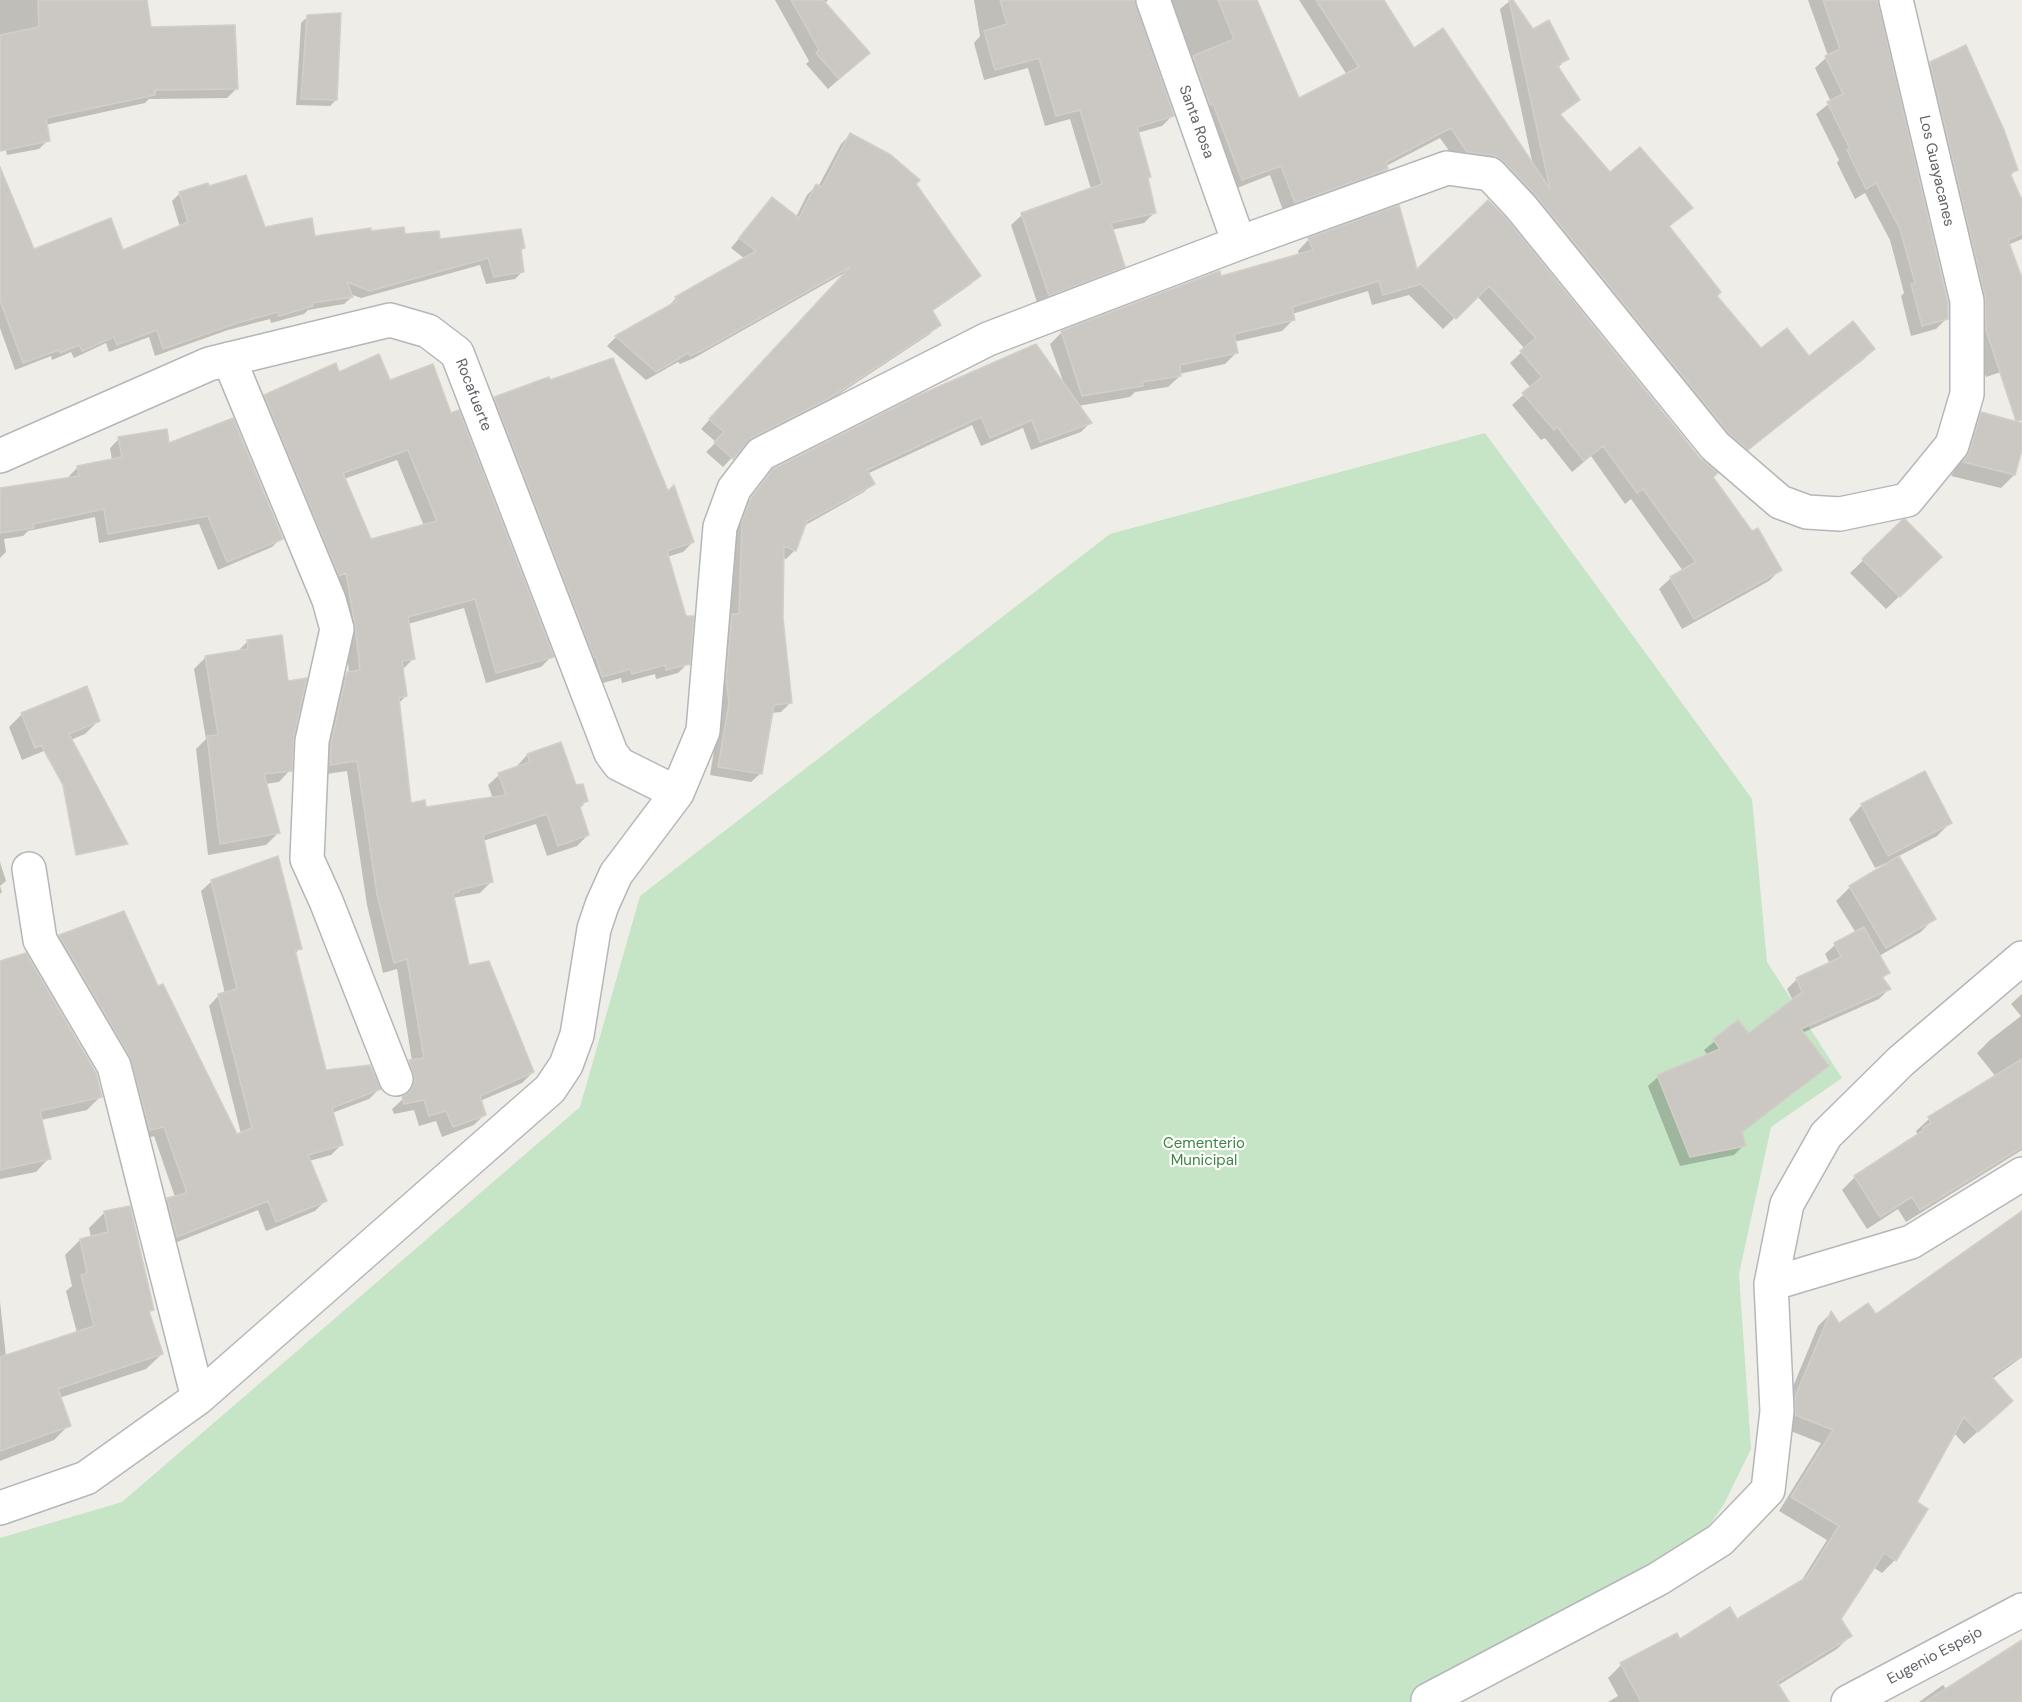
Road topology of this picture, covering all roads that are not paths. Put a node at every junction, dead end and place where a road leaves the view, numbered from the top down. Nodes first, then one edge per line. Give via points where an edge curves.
1 (1153, 0) edge
2 (1896, 0) edge
3 (1239, 243) junction
4 (229, 359) junction
5 (0, 456) edge
6 (677, 793) junction
7 (29, 869) dead end
8 (2022, 958) edge
9 (396, 1079) dead end
10 (2022, 1174) edge
11 (1772, 1284) junction
12 (198, 1398) junction
13 (0, 1508) edge
14 (2022, 1610) edge
15 (1428, 1700) dead end
16 (1848, 1702) edge

1 - 3 street, Santa Rosa
2 - 3 street, Los Guayacanes via 1967,301 1968,344 1966,394 1952,445 1907,500 1840,514 1807,513 1780,502 1715,446 1490,174 1447,168
3 - 6 street, Los Guayacanes via 988,339 761,454 734,489 720,527 703,730
4 - 5 street, Rocafuerte via 209,364
4 - 6 street, Rocafuerte via 390,320 428,332 457,353 611,753 619,764
4 - 9 street via 329,600 337,629 312,741 307,859
6 - 12 street, Los Guayacanes via 616,874 602,905 594,929 577,1035 566,1065 550,1089
7 - 12 street via 40,940 114,1066
8 - 11 street via 1901,1061 1826,1135 1787,1204
10 - 11 street via 1911,1242
11 - 15 street via 1777,1411 1768,1491 1720,1540 1658,1579
12 - 13 street, Los Guayacanes via 86,1478
14 - 16 street, Eugenio Espejo

